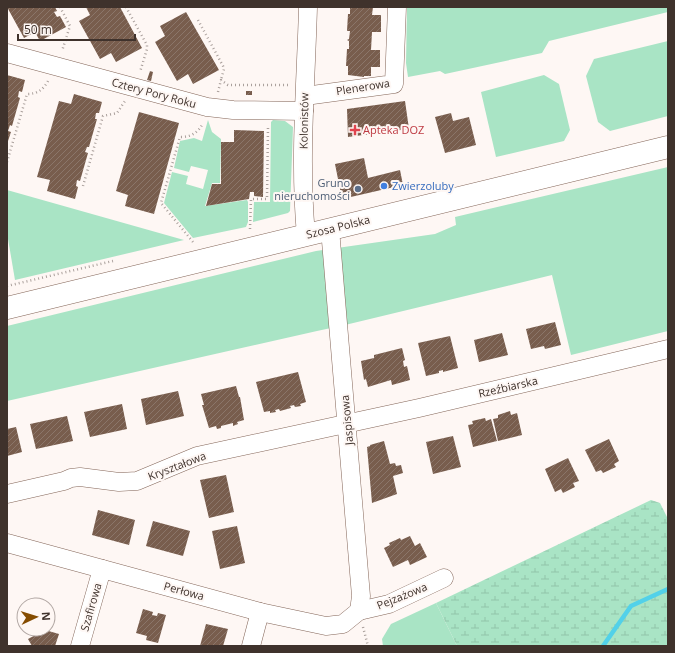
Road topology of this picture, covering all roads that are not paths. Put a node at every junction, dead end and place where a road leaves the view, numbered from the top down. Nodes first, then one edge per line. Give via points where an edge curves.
1 (308, 7) edge
2 (397, 7) edge
3 (7, 53) edge
4 (305, 103) junction
5 (668, 147) edge
6 (330, 229) junction
7 (306, 235) junction
8 (7, 308) edge
9 (668, 349) edge
10 (347, 424) junction
11 (7, 494) edge
12 (7, 543) edge
13 (102, 569) junction
14 (444, 578) dead end
15 (359, 611) junction
16 (260, 612) junction
17 (80, 646) edge
18 (251, 646) edge

1 - 4 street, Kolonistów
2 - 4 street, Plenerowa via 394,84
3 - 4 street, Cztery Pory Roku via 210,107 268,110
4 - 7 street, Kolonistów
5 - 6 street, Szosa Polska
6 - 7 street, Szosa Polska
6 - 10 street, Jaspisowa
7 - 8 street, Szosa Polska
9 - 10 street, Rzeźbiarska
10 - 11 street, Kryształowa via 197,456 137,481 119,482 80,477
10 - 15 street, Jaspisowa via 361,596
12 - 13 street, Perłowa
13 - 16 street, Perłowa
13 - 17 street, Szafirowa
14 - 15 street, Pejzażowa via 389,604
15 - 16 street, Perłowa via 343,624 326,626
16 - 18 street

